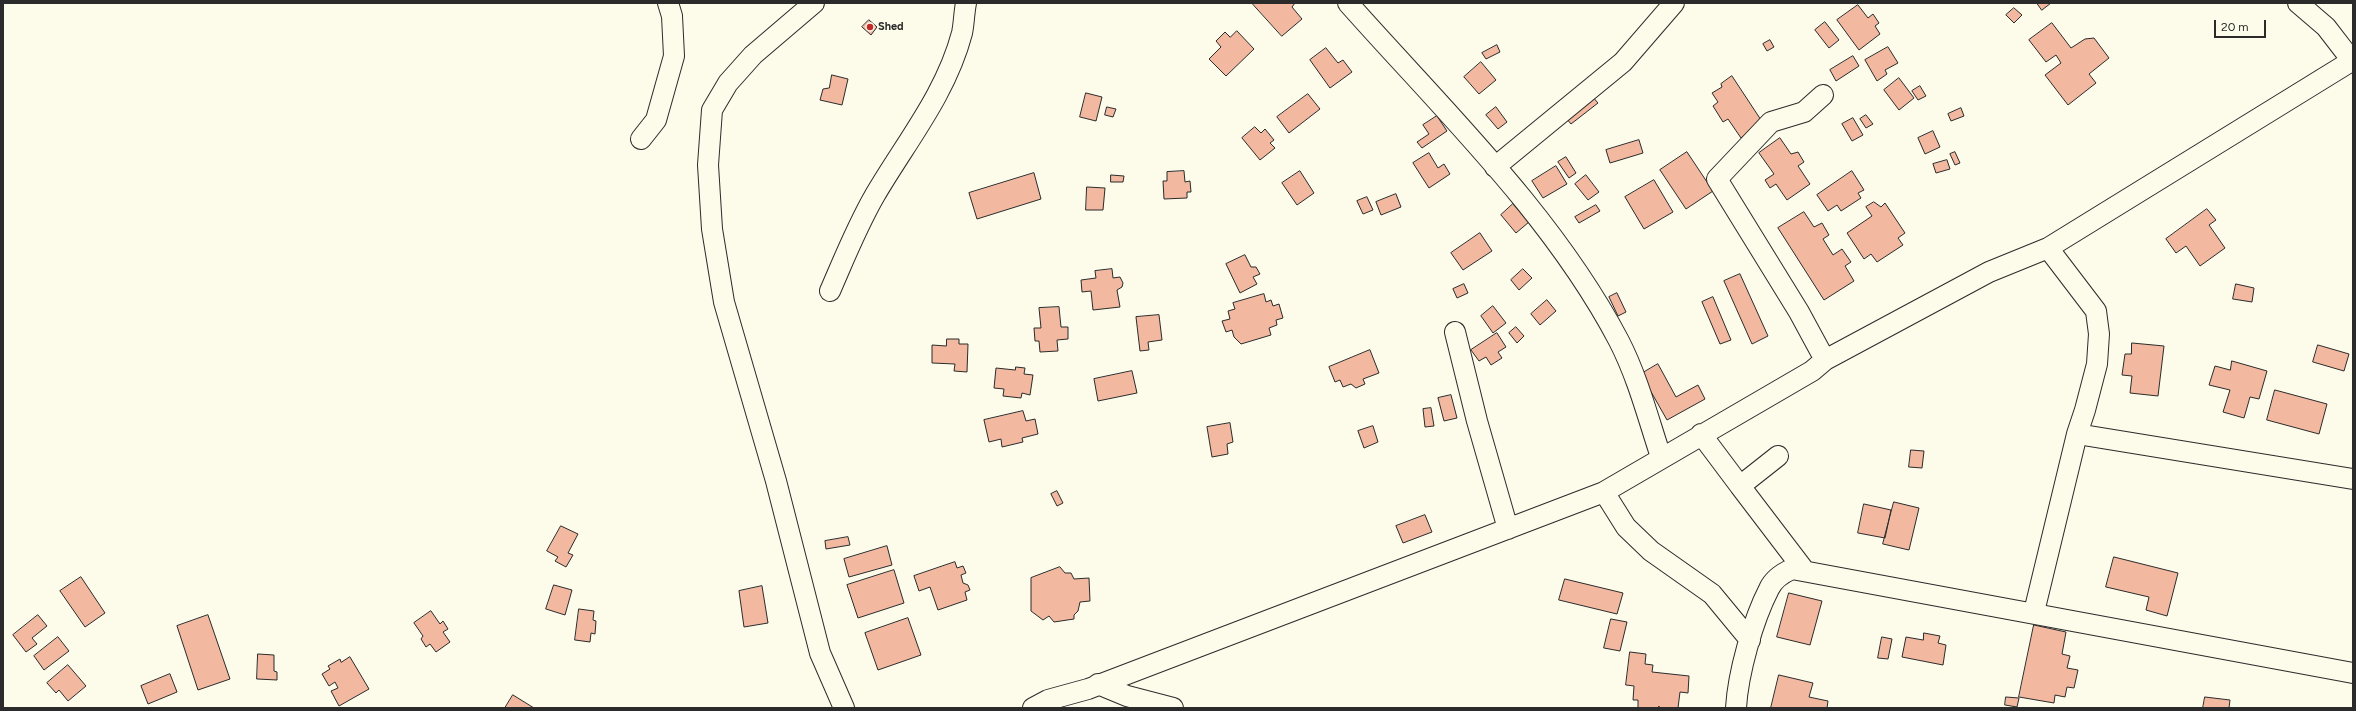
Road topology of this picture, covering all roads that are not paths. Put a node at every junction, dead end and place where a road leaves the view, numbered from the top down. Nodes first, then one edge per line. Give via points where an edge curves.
1 (668, 3) edge
2 (814, 3) edge
3 (966, 3) edge
4 (1348, 3) edge
5 (1674, 3) edge
6 (2298, 3) edge
7 (2353, 61) edge
8 (1823, 95) dead end
9 (640, 139) dead end
10 (1495, 167) junction
11 (2048, 248) junction
12 (830, 292) dead end
13 (1455, 332) dead end
14 (1825, 360) junction
15 (1701, 434) junction
16 (2077, 434) junction
17 (1778, 456) dead end
18 (1661, 457) junction
19 (2353, 479) edge
20 (1740, 486) junction
21 (1604, 492) junction
22 (1508, 529) junction
23 (1804, 570) junction
24 (2034, 612) junction
25 (1750, 640) junction
26 (2353, 673) edge
27 (1098, 684) junction
28 (844, 708) edge
29 (1033, 708) edge
30 (1173, 708) edge
31 (1736, 708) edge

1 - 9 street via 672,16 674,56 656,120
2 - 28 street via 753,55 728,83 712,110 708,164 712,230 724,302 775,479 820,653
3 - 12 street via 962,32 951,66 929,110 874,196 858,226
4 - 10 street
5 - 10 street via 1623,62
6 - 7 street via 2326,27
7 - 11 street
8 - 14 street via 1804,112 1771,122 1717,179 1799,312
10 - 18 street via 1544,226 1598,304 1633,371
11 - 14 street via 1989,272
11 - 16 street via 2096,312 2100,334 2096,364
13 - 22 street via 1477,422
14 - 15 street
15 - 18 street
15 - 20 street
16 - 19 street
16 - 24 street
17 - 20 street
18 - 21 street
20 - 23 street
21 - 22 street
21 - 25 street via 1626,527 1651,552 1712,594
22 - 27 street
23 - 24 street
23 - 25 street via 1792,569 1782,574 1769,588
24 - 26 street
25 - 31 street via 1738,684
27 - 29 street via 1048,700
27 - 30 street via 1127,696

